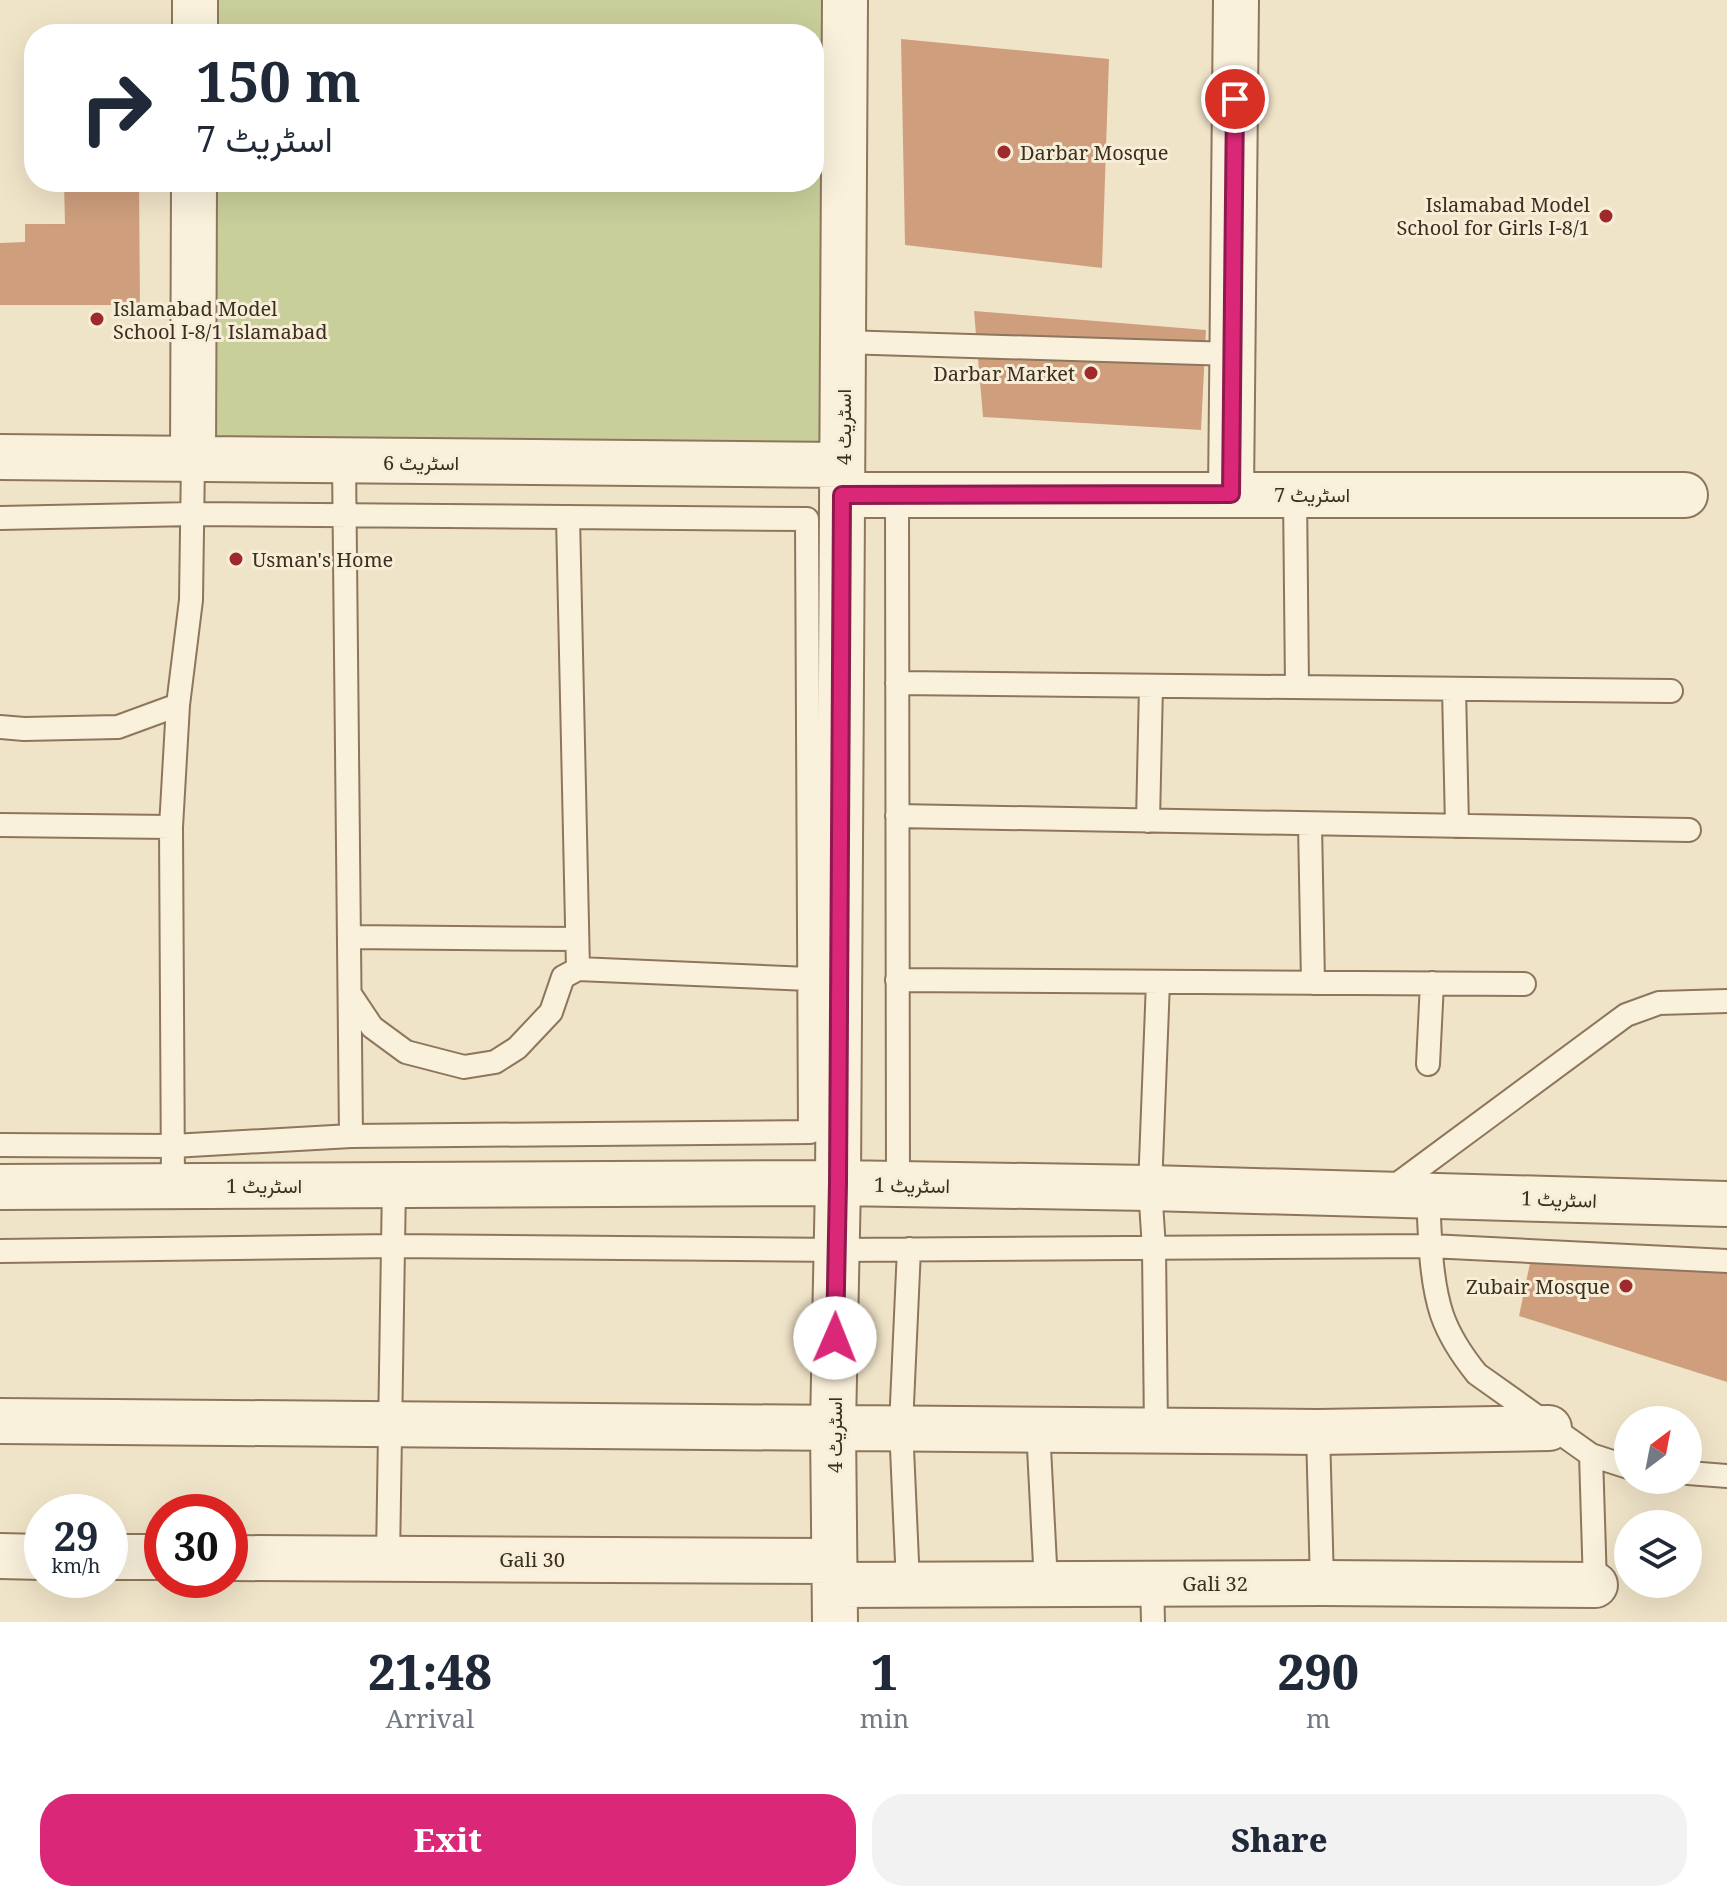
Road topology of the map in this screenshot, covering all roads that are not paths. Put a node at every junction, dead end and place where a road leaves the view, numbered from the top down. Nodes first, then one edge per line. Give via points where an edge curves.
1 (195, 0) edge
2 (845, 0) edge
3 (1236, 0) edge
4 (195, 24) edge
5 (194, 192) edge
6 (843, 342) junction
7 (1232, 354) junction
8 (0, 457) edge
9 (193, 460) junction
10 (344, 461) junction
11 (842, 480) junction
12 (897, 494) junction
13 (1231, 494) junction
14 (1295, 494) junction
15 (1685, 495) dead end
16 (192, 514) junction
17 (344, 516) junction
18 (568, 517) junction
19 (0, 518) edge
20 (897, 683) junction
21 (1151, 686) junction
22 (1297, 687) junction
23 (1454, 689) junction
24 (1671, 691) dead end
25 (178, 705) junction
26 (0, 727) edge
27 (897, 816) junction
28 (1148, 821) junction
29 (1310, 824) junction
30 (0, 825) edge
31 (1457, 826) junction
32 (171, 827) junction
33 (1689, 830) dead end
34 (349, 937) junction
35 (577, 939) junction
36 (578, 969) junction
37 (809, 979) junction
38 (897, 980) junction
39 (1158, 982) junction
40 (1313, 983) junction
41 (1432, 983) junction
42 (1524, 984) dead end
43 (350, 994) junction
44 (1727, 1001) edge
45 (1428, 1064) dead end
46 (351, 1136) junction
47 (0, 1145) edge
48 (173, 1166) junction
49 (838, 1183) junction
50 (394, 1184) junction
51 (898, 1184) junction
52 (0, 1187) edge
53 (1150, 1188) junction
54 (1383, 1194) junction
55 (1428, 1196) junction
56 (1727, 1204) edge
57 (393, 1246) junction
58 (1430, 1246) junction
59 (1154, 1248) junction
60 (909, 1249) junction
61 (837, 1250) junction
62 (0, 1251) edge
63 (1727, 1261) edge
64 (0, 1421) edge
65 (390, 1423) junction
66 (833, 1426) junction
67 (901, 1426) junction
68 (1038, 1428) junction
69 (1549, 1428) junction
70 (1156, 1430) junction
71 (1318, 1432) junction
72 (1591, 1455) junction
73 (1614, 1462) edge
74 (1702, 1474) edge
75 (1727, 1476) edge
76 (0, 1556) edge
77 (24, 1557) edge
78 (248, 1558) edge
79 (388, 1558) junction
80 (1322, 1583) junction
81 (908, 1584) junction
82 (1046, 1584) junction
83 (1595, 1585) joint
84 (835, 1589) edge
85 (1153, 1603) edge

1 - 4 street
2 - 6 street, اسٹریٹ 4
3 - 7 street
5 - 9 street
6 - 7 lane
6 - 11 street, اسٹریٹ 4
7 - 13 street
8 - 9 street, اسٹریٹ 6
9 - 10 street, اسٹریٹ 6
9 - 16 lane
10 - 11 street, اسٹریٹ 6
10 - 17 lane
11 - 12 street, اسٹریٹ 7
11 - 49 street, اسٹریٹ 4
12 - 13 street, اسٹریٹ 7
12 - 20 lane
13 - 14 street, اسٹریٹ 7
14 - 15 street, اسٹریٹ 7
14 - 22 lane
16 - 17 lane
16 - 19 lane
16 - 25 lane via 191,600
17 - 18 lane
17 - 34 lane
18 - 35 lane
18 - 37 lane via 807,519
20 - 21 lane
20 - 27 lane
21 - 22 lane
21 - 28 lane
22 - 23 lane
23 - 24 lane
23 - 31 lane
25 - 26 lane via 118,727
25 - 32 lane
27 - 28 lane
27 - 38 lane
28 - 29 lane
29 - 31 lane
29 - 40 lane
30 - 32 lane
31 - 33 lane
32 - 48 lane
34 - 35 lane
34 - 43 lane
35 - 36 lane
36 - 37 lane
36 - 43 lane via 563,977 551,1012 517,1048 495,1062 464,1067 406,1052 372,1027
37 - 46 lane via 810,1132
38 - 39 lane
38 - 51 lane
39 - 40 lane
39 - 53 lane
40 - 41 lane
41 - 42 lane
41 - 45 lane
43 - 46 lane
44 - 54 lane via 1659,1003 1626,1015
46 - 48 lane
47 - 48 lane
48 - 50 street, اسٹریٹ 1
48 - 52 street, اسٹریٹ 1
49 - 50 street, اسٹریٹ 1
49 - 51 street, اسٹریٹ 1
49 - 61 street, اسٹریٹ 4
50 - 57 lane
51 - 53 street, اسٹریٹ 1
53 - 54 street, اسٹریٹ 1
53 - 59 lane
54 - 55 street, اسٹریٹ 1
55 - 56 street, اسٹریٹ 1
55 - 58 lane
57 - 61 lane
57 - 62 lane
57 - 65 lane
58 - 59 lane
58 - 63 lane
58 - 69 lane via 1442,1315 1466,1361
59 - 60 lane
59 - 70 lane
60 - 61 lane
60 - 67 lane
61 - 66 street, اسٹریٹ 4
64 - 65 street
65 - 66 street
65 - 79 lane
66 - 67 street
66 - 84 street, اسٹریٹ 4
67 - 68 street
67 - 81 lane
68 - 70 street
68 - 82 lane
69 - 71 street
69 - 72 lane
70 - 71 street
71 - 80 lane
72 - 73 lane
72 - 83 lane
74 - 75 lane
76 - 77 street
78 - 79 street, Gali 30
79 - 84 street, Gali 30
80 - 83 street, Gali 32
80 - 85 street, Gali 32
81 - 82 street, Gali 32
81 - 84 street, Gali 32
82 - 85 street, Gali 32

